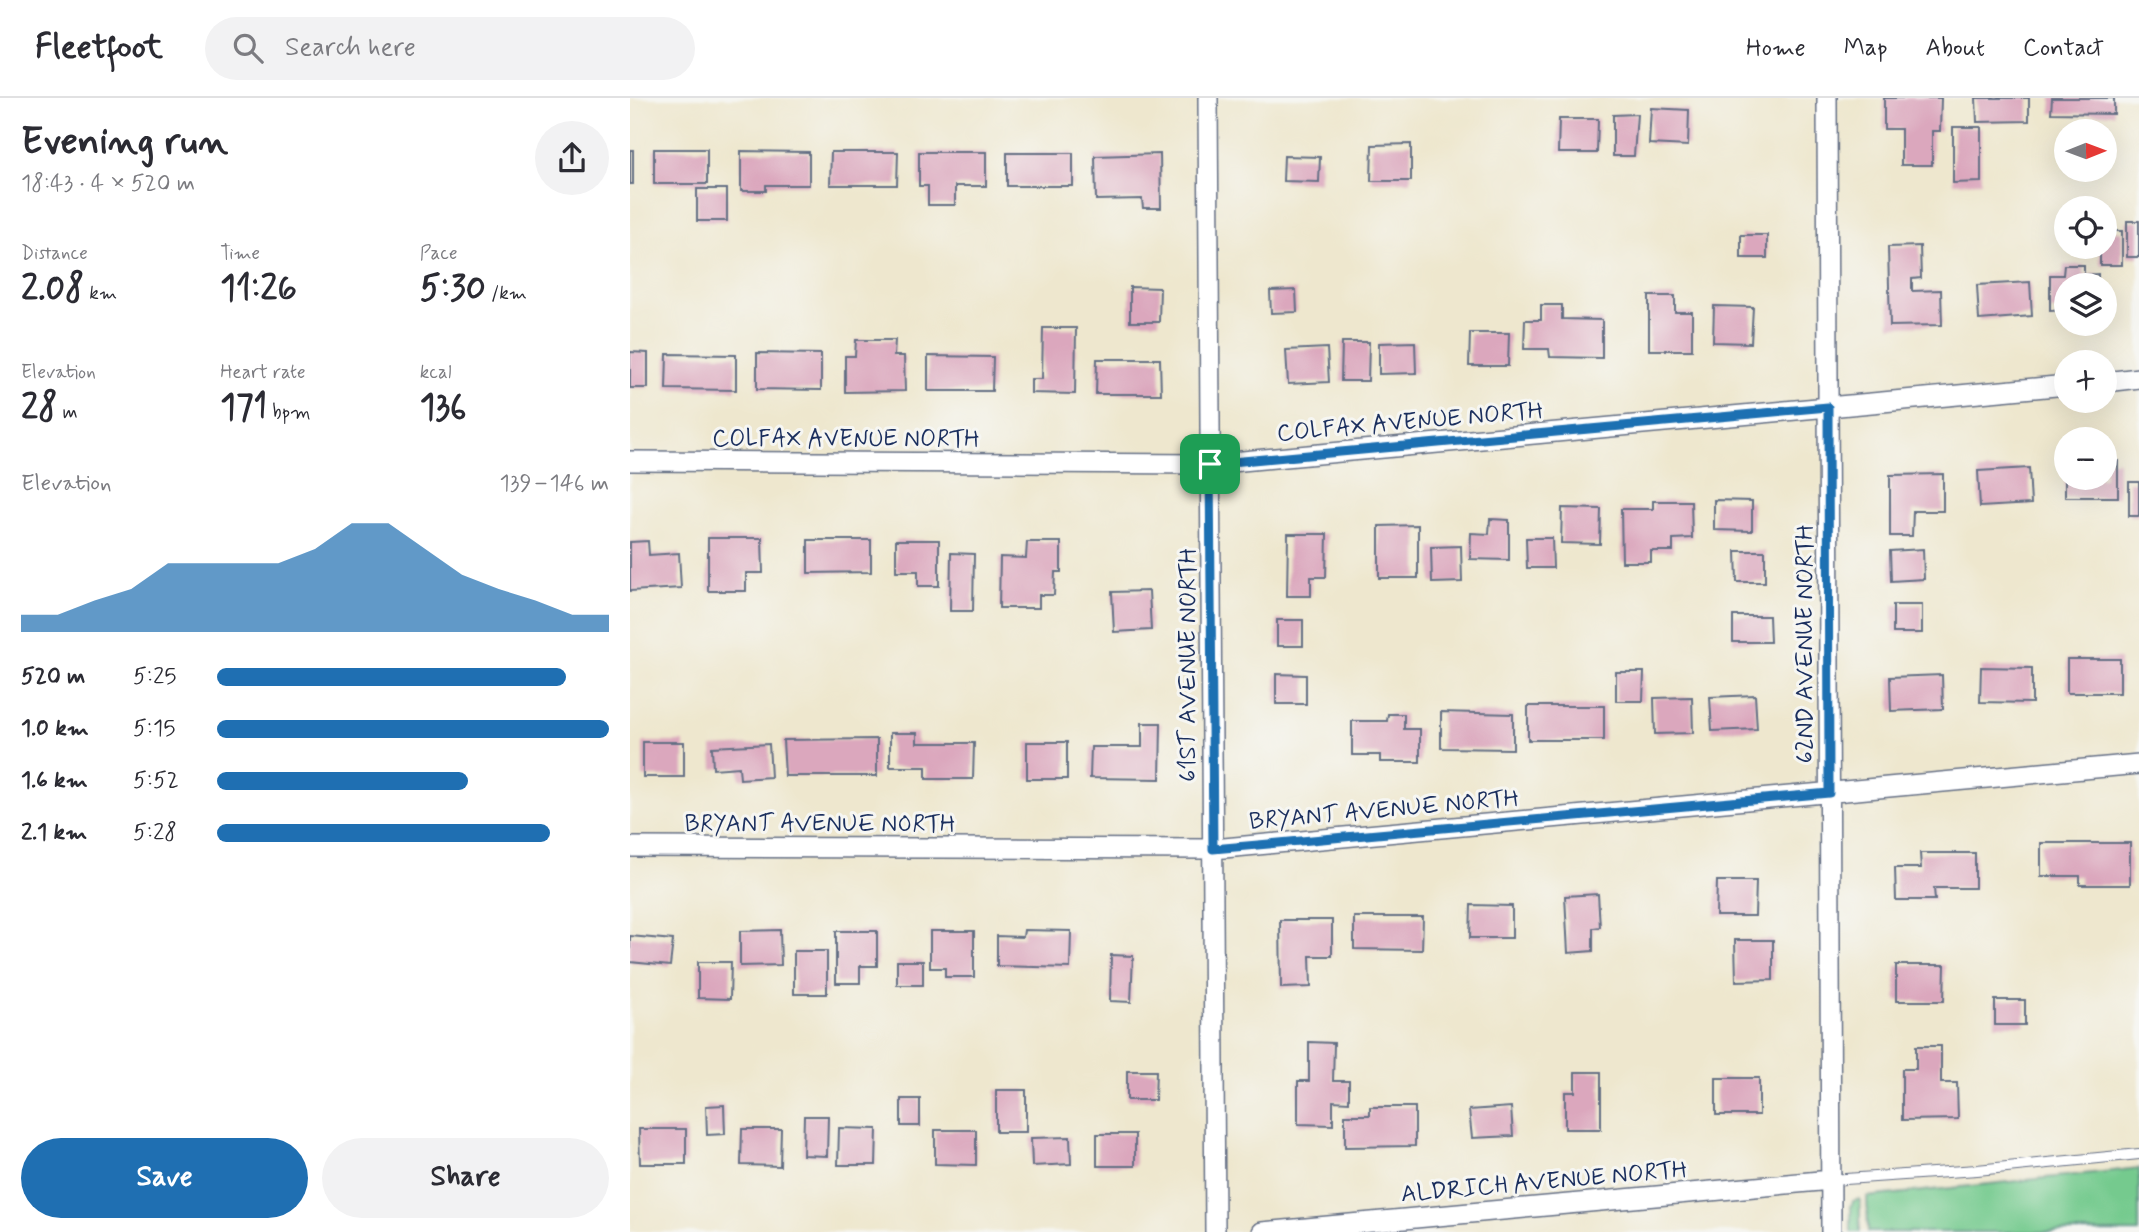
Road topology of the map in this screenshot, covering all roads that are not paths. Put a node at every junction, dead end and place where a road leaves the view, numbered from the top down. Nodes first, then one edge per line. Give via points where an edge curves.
1 (1208, 98) edge
2 (1827, 98) edge
3 (2139, 379) edge
4 (2117, 381) edge
5 (2054, 386) edge
6 (1828, 407) junction
7 (630, 461) edge
8 (1210, 464) junction
9 (2139, 764) edge
10 (1829, 793) junction
11 (630, 847) edge
12 (1213, 849) junction
13 (2139, 1153) edge
14 (1831, 1180) junction
15 (1215, 1232) edge
16 (1262, 1232) edge
17 (1831, 1232) edge

1 - 8 street, 61ST AVENUE NORTH
2 - 6 street, 62ND AVENUE NORTH
3 - 4 street
5 - 6 street, COLFAX AVENUE NORTH
6 - 8 street, COLFAX AVENUE NORTH
6 - 10 street, 62ND AVENUE NORTH
7 - 8 street, COLFAX AVENUE NORTH
8 - 12 street, 61ST AVENUE NORTH
9 - 10 street, BRYANT AVENUE NORTH
10 - 12 street, BRYANT AVENUE NORTH
10 - 14 street, 62ND AVENUE NORTH
11 - 12 street, BRYANT AVENUE NORTH
12 - 15 street, 61ST AVENUE NORTH
13 - 14 lane
14 - 16 street, ALDRICH AVENUE NORTH
14 - 17 street, 62ND AVENUE NORTH

